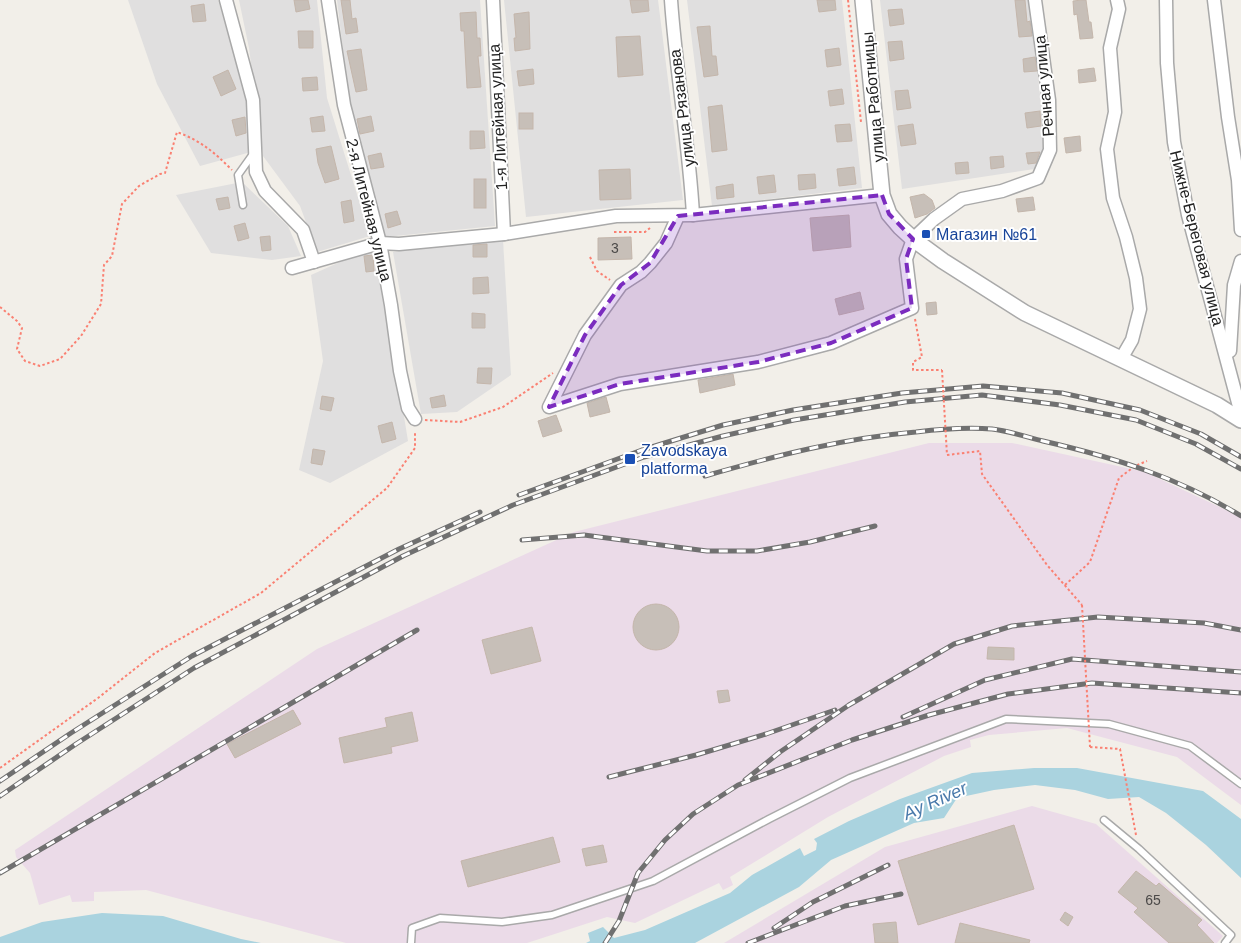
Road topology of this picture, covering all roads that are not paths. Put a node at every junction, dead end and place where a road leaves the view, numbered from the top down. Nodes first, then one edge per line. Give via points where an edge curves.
1 (226, 0) edge
2 (328, 0) edge
3 (493, 0) edge
4 (671, 0) edge
5 (863, 0) edge
6 (1035, 0) edge
7 (1117, 0) edge
8 (1166, 0) edge
9 (1214, 0) edge
10 (256, 151) junction
11 (1239, 177) edge
12 (882, 195) junction
13 (1241, 195) edge
14 (243, 205) dead end
15 (693, 215) junction
16 (678, 216) junction
17 (1241, 230) edge
18 (504, 234) junction
19 (913, 239) junction
20 (380, 243) junction
21 (314, 262) junction
22 (1241, 262) edge
23 (292, 268) dead end
24 (1122, 358) junction
25 (1230, 369) junction
26 (1241, 414) edge
27 (415, 419) road end
28 (1241, 420) edge
29 (1241, 784) edge
30 (1104, 820) dead end
31 (411, 940) edge
32 (1225, 943) edge

1 - 10 street via 253,100
2 - 20 street, 2-я Литейная улица via 344,105
3 - 18 street, 1-я Литейная улица
4 - 15 street, улица Рязанова
5 - 12 street, улица Работницы
6 - 19 street, Речная улица via 1049,100 1050,150 1038,178 1002,191 962,199
7 - 24 street via 1119,9 1110,48 1115,112 1107,149 1113,198 1136,278 1140,309 1132,340
8 - 25 street, Нижне-Береговая улица via 1167,63 1174,142 1188,215
9 - 11 street via 1228,117
10 - 14 lane via 238,175
10 - 21 street via 256,172 264,191 303,230
11 - 13 street
11 - 17 street
12 - 15 street
12 - 19 street, улица Работницы via 889,214
15 - 16 street
16 - 18 street via 616,216
16 - 19 street via 666,243 650,264 622,285 585,335 549,407 620,384 758,362 831,343 912,308 906,259
18 - 20 street
19 - 24 street, улица Работницы via 1025,313
20 - 21 street
20 - 27 street, 2-я Литейная улица via 400,371 408,408
21 - 23 street
22 - 25 street via 1234,285
24 - 28 street, улица Работницы
25 - 26 street, Нижне-Береговая улица
29 - 31 lane via 1190,746 1109,724 1006,720 850,778 653,881 552,916 502,922 440,918 412,928
30 - 32 lane via 1231,936

